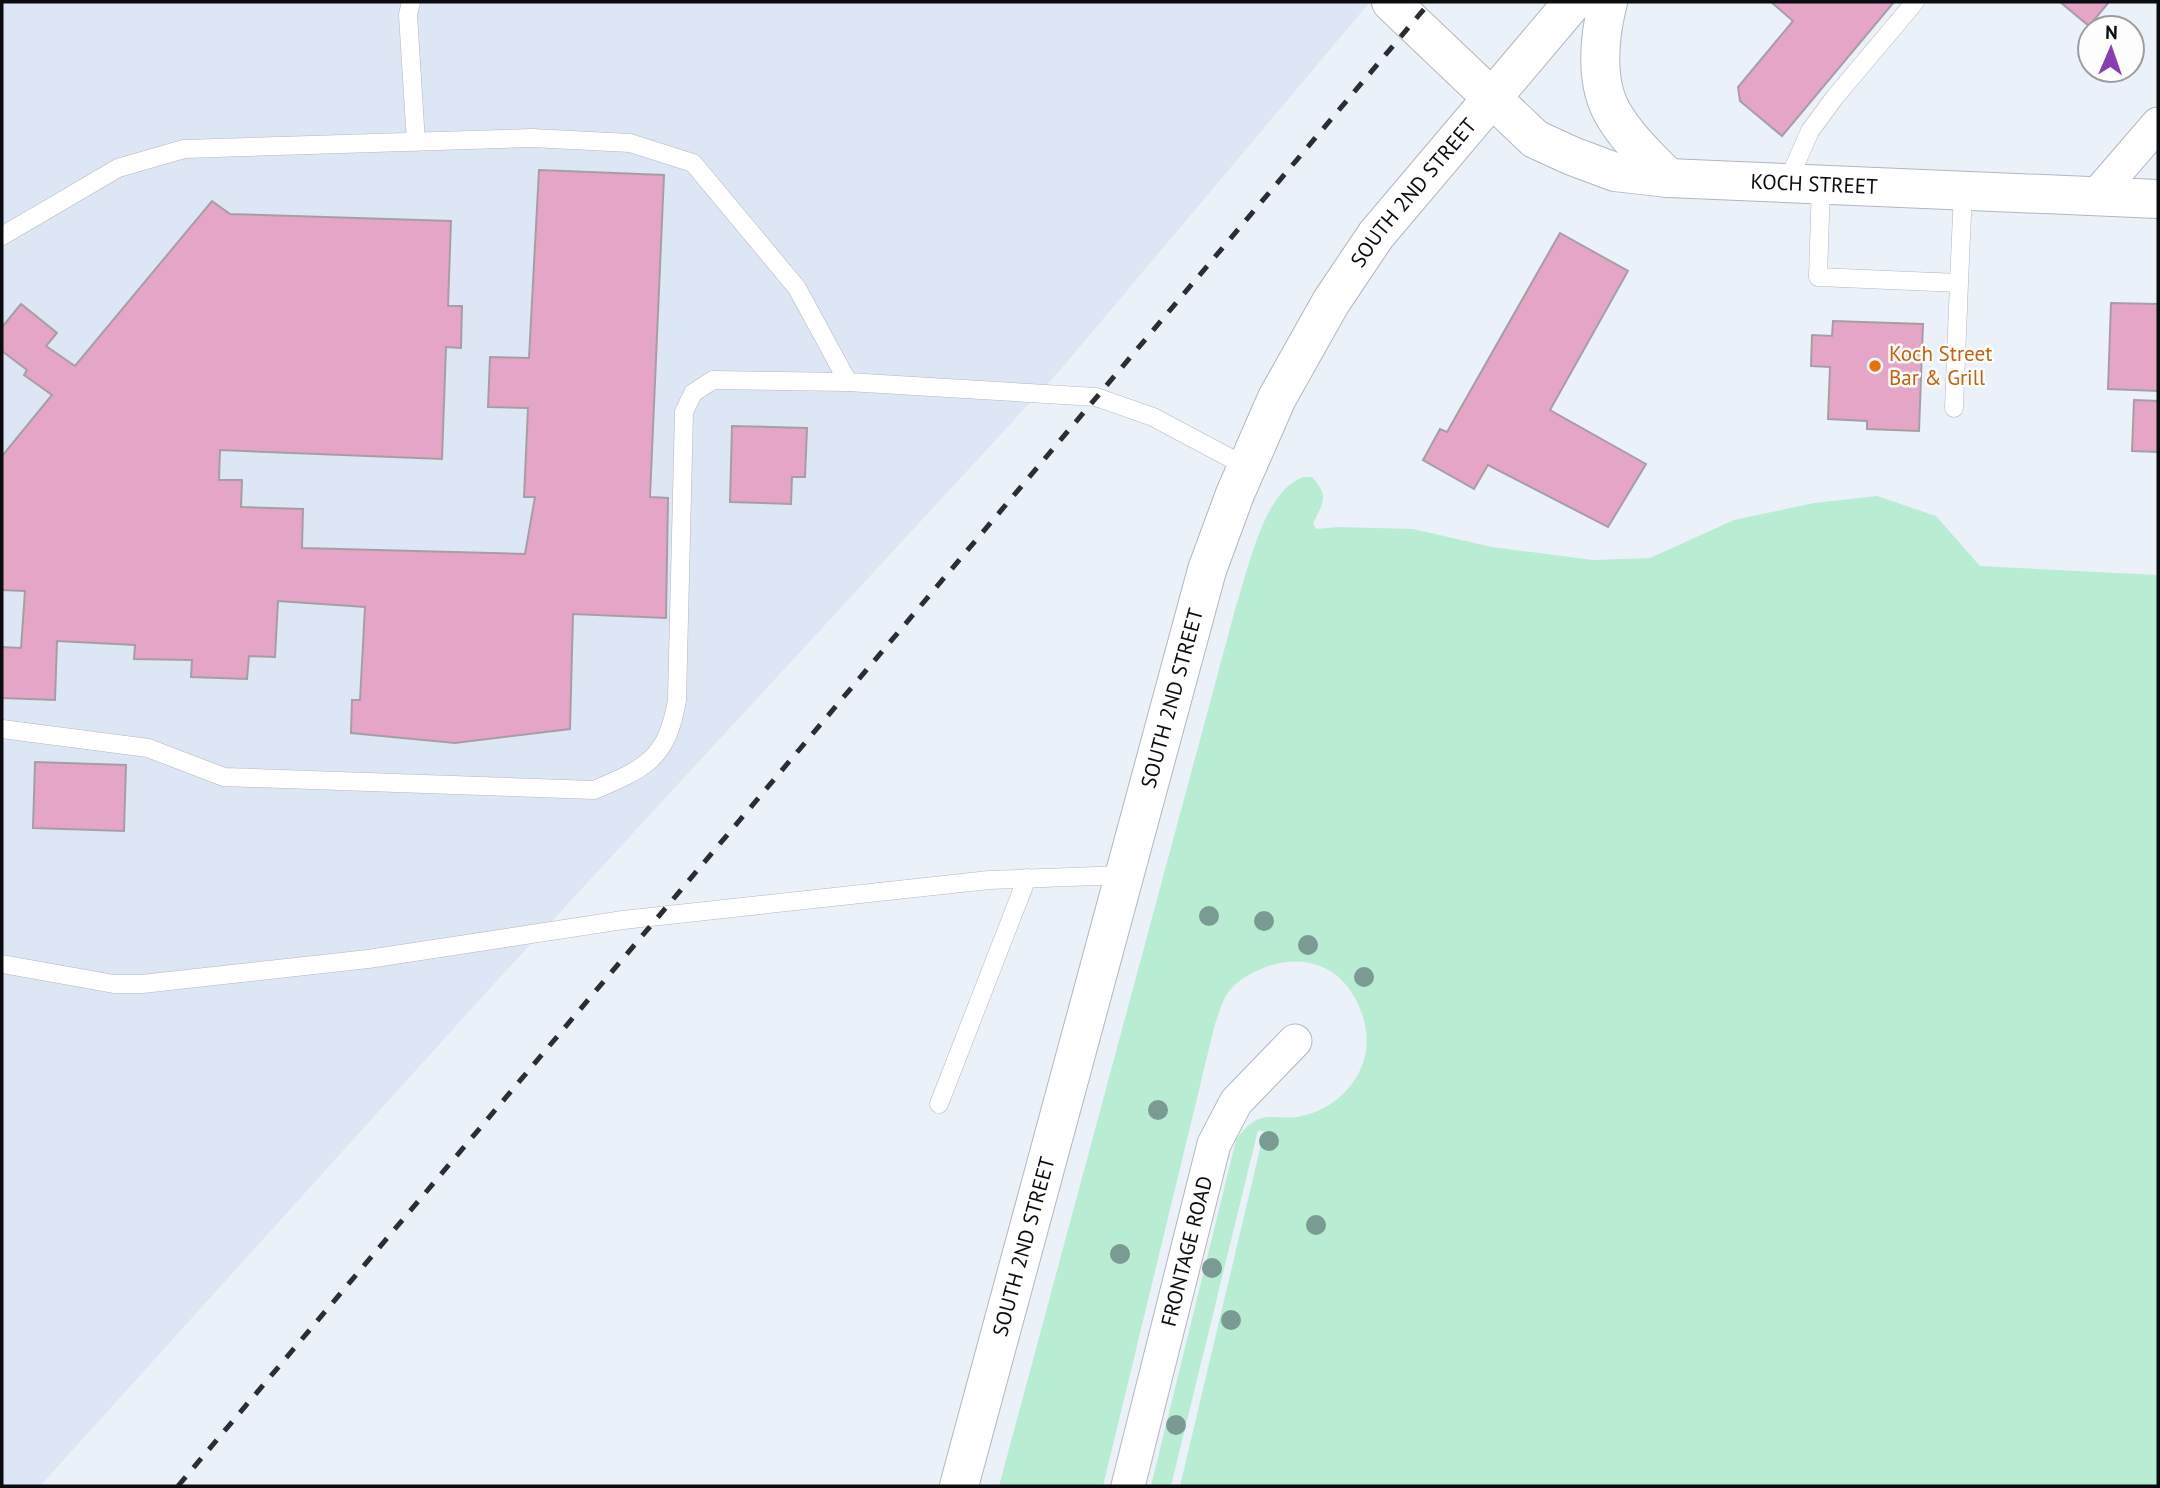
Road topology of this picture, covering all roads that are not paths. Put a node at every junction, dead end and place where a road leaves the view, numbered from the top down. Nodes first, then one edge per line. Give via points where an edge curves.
1 (411, 2) edge
2 (1391, 2) edge
3 (1573, 2) edge
4 (1608, 2) edge
5 (1915, 2) edge
6 (1492, 97) junction
7 (2158, 124) edge
8 (416, 142) junction
9 (1668, 178) junction
10 (1804, 184) junction
11 (1963, 191) junction
12 (2095, 197) junction
13 (2158, 199) edge
14 (2, 236) edge
15 (1959, 283) junction
16 (848, 382) junction
17 (1954, 408) dead end
18 (1247, 467) junction
19 (2, 729) edge
20 (1124, 875) junction
21 (1027, 878) junction
22 (2, 964) edge
23 (1295, 1041) dead end
24 (939, 1104) dead end
25 (959, 1486) edge
26 (1128, 1486) edge

1 - 8 lane
2 - 6 main road, KOCH STREET
3 - 6 main road, SOUTH 2ND STREET
4 - 9 main road via 1600,52 1604,90 1613,116
5 - 10 lane via 1810,131
6 - 9 main road, KOCH STREET via 1535,139 1615,172
6 - 18 main road, SOUTH 2ND STREET via 1376,235 1349,274 1277,398
7 - 12 street
8 - 14 lane via 184,149 118,167
8 - 16 lane via 532,138 630,143 693,163 797,288
9 - 10 main road, KOCH STREET
10 - 11 main road, KOCH STREET
10 - 15 lane via 1818,277
11 - 12 main road, KOCH STREET
11 - 15 lane
12 - 13 main road, KOCH STREET
15 - 17 lane
16 - 18 lane via 1096,397 1153,417
16 - 19 lane via 713,380 693,393 684,412 677,700 672,726 660,750 635,773 594,790 224,777 148,748
18 - 20 main road, SOUTH 2ND STREET via 1207,570
20 - 21 lane
20 - 25 main road, SOUTH 2ND STREET
21 - 22 lane via 624,920 369,959 142,984 114,984
21 - 24 lane
23 - 26 street, FRONTAGE ROAD via 1236,1102 1214,1144

